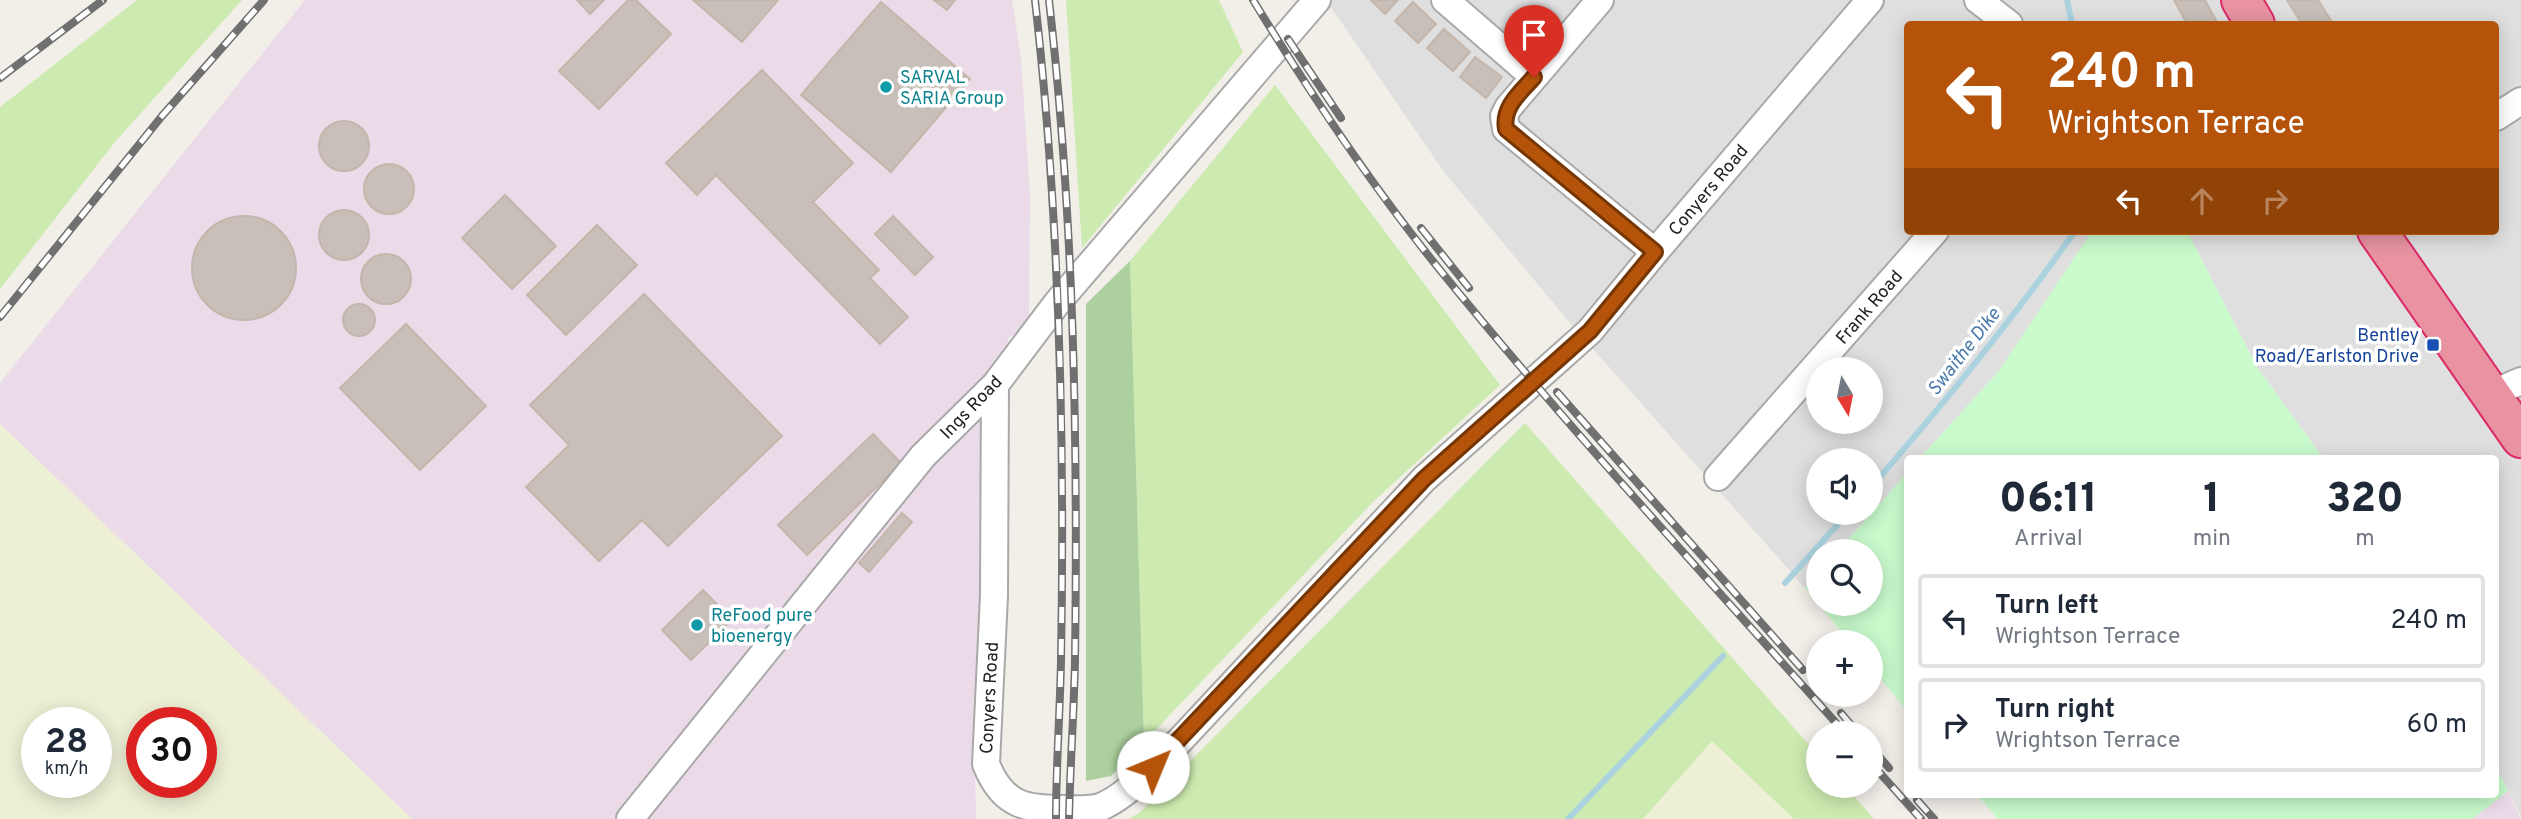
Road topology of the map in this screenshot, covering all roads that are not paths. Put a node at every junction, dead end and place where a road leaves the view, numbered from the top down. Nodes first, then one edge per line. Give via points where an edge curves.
1 (1317, 0) edge
2 (1445, 0) edge
3 (1600, 0) edge
4 (1870, 0) edge
5 (1978, 0) edge
6 (2241, 0) edge
7 (2005, 21) edge
8 (2253, 21) edge
9 (1534, 77) junction
10 (2521, 100) edge
11 (2499, 115) edge
12 (1931, 235) edge
13 (2380, 235) edge
14 (1655, 252) junction
15 (995, 385) junction
16 (2506, 387) edge
17 (2521, 438) edge
18 (1718, 477) dead end
19 (629, 819) edge

1 - 15 street, Ings Road via 1057,303
2 - 9 street
3 - 9 street
4 - 14 street, Conyers Road
5 - 7 street
6 - 8 highway
9 - 14 street via 1508,108 1506,129
10 - 11 street
12 - 18 street, Frank Road
13 - 16 highway
14 - 15 street, Conyers Road via 1590,331 1424,479 1172,749 1133,785 1092,809 1034,809 1007,799 986,764 994,595
15 - 19 street, Ings Road via 922,456
16 - 17 highway

